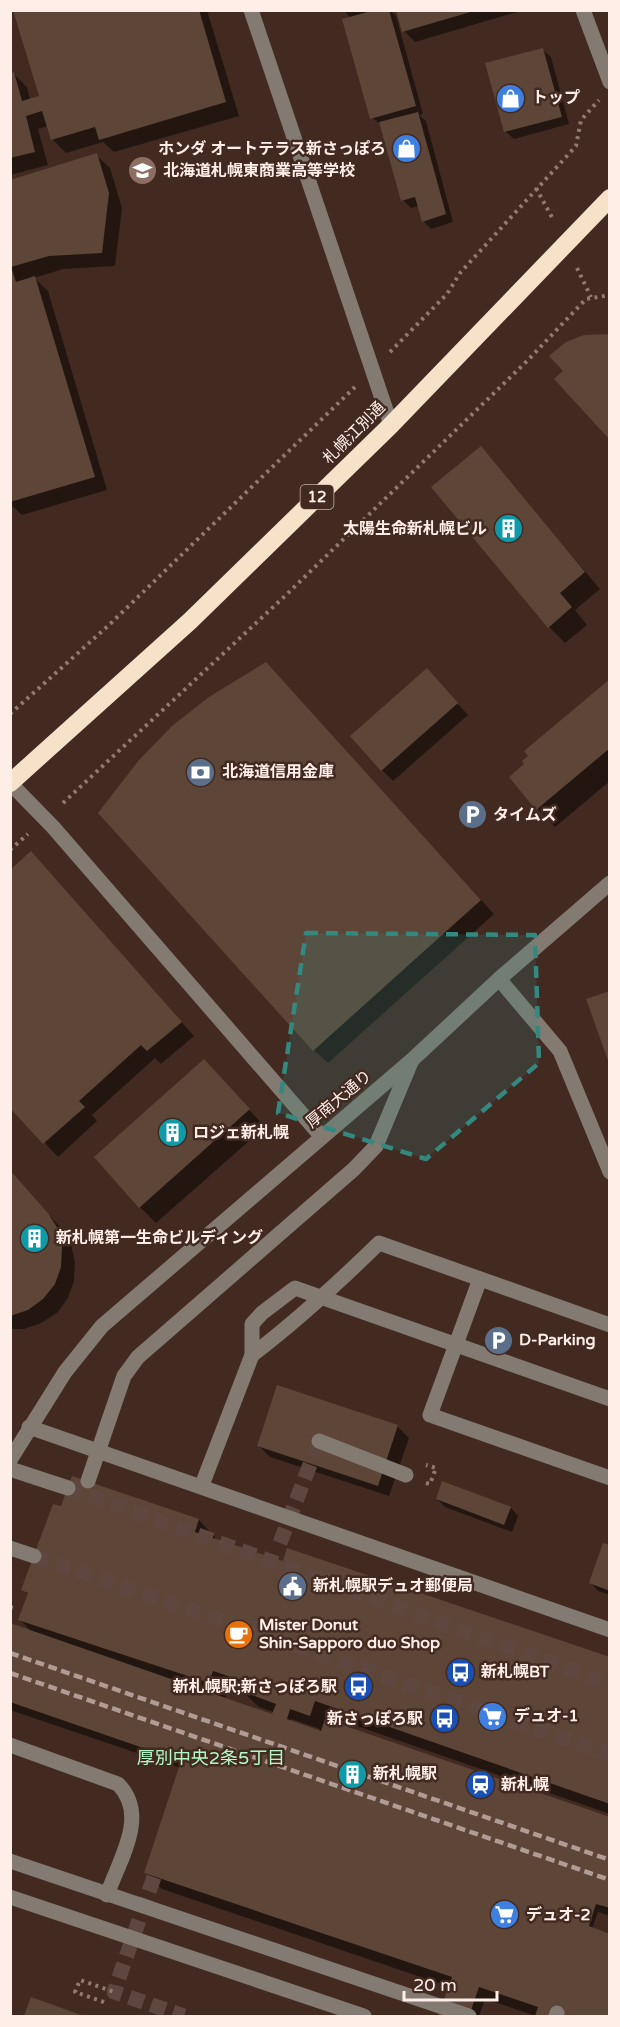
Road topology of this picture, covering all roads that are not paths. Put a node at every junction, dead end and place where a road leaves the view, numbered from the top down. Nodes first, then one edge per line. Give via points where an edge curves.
1 (251, 10) edge
2 (583, 10) edge
3 (609, 82) edge
4 (609, 198) edge
5 (391, 425) junction
6 (10, 783) edge
7 (609, 883) edge
8 (499, 979) junction
9 (412, 1060) junction
10 (322, 1137) junction
11 (609, 1172) edge
12 (480, 1279) junction
13 (324, 1298) junction
14 (609, 1325) edge
15 (455, 1345) junction
16 (252, 1355) junction
17 (609, 1399) edge
18 (29, 1427) junction
19 (319, 1441) dead end
20 (10, 1460) edge
21 (10, 1468) edge
22 (406, 1475) dead end
23 (609, 1478) edge
24 (88, 1481) dead end
25 (202, 1485) junction
26 (68, 1488) tunnel mouth
27 (10, 1548) edge
28 (34, 1556) tunnel mouth
29 (609, 1630) edge
30 (10, 1745) edge
31 (10, 1861) edge
32 (107, 1894) junction
33 (10, 1897) edge
34 (363, 2016) edge
35 (469, 2016) edge

1 - 5 street
2 - 3 street
4 - 5 highway, 札幌江別通 / 12
5 - 6 highway, 札幌江別通 / 12 via 190,621
6 - 10 street via 53,827
7 - 8 street, 厚南大通り
8 - 9 street, 厚南大通り
8 - 11 street via 560,1051
9 - 10 street, 厚南大通り
9 - 24 street via 376,1146 138,1357 124,1376
10 - 18 street, 厚南大通り via 102,1326 65,1372
12 - 13 street via 379,1243
12 - 14 street
12 - 15 street
13 - 15 street
13 - 16 street
13 - 16 street via 295,1288 262,1313 252,1324
15 - 17 street
15 - 23 street via 430,1415
16 - 25 street
18 - 20 street, 厚南大通り
18 - 25 street
19 - 22 street
21 - 26 street
25 - 29 street
27 - 28 street
30 - 32 street via 118,1784 128,1794 134,1816
31 - 32 street
32 - 35 street
33 - 34 street

